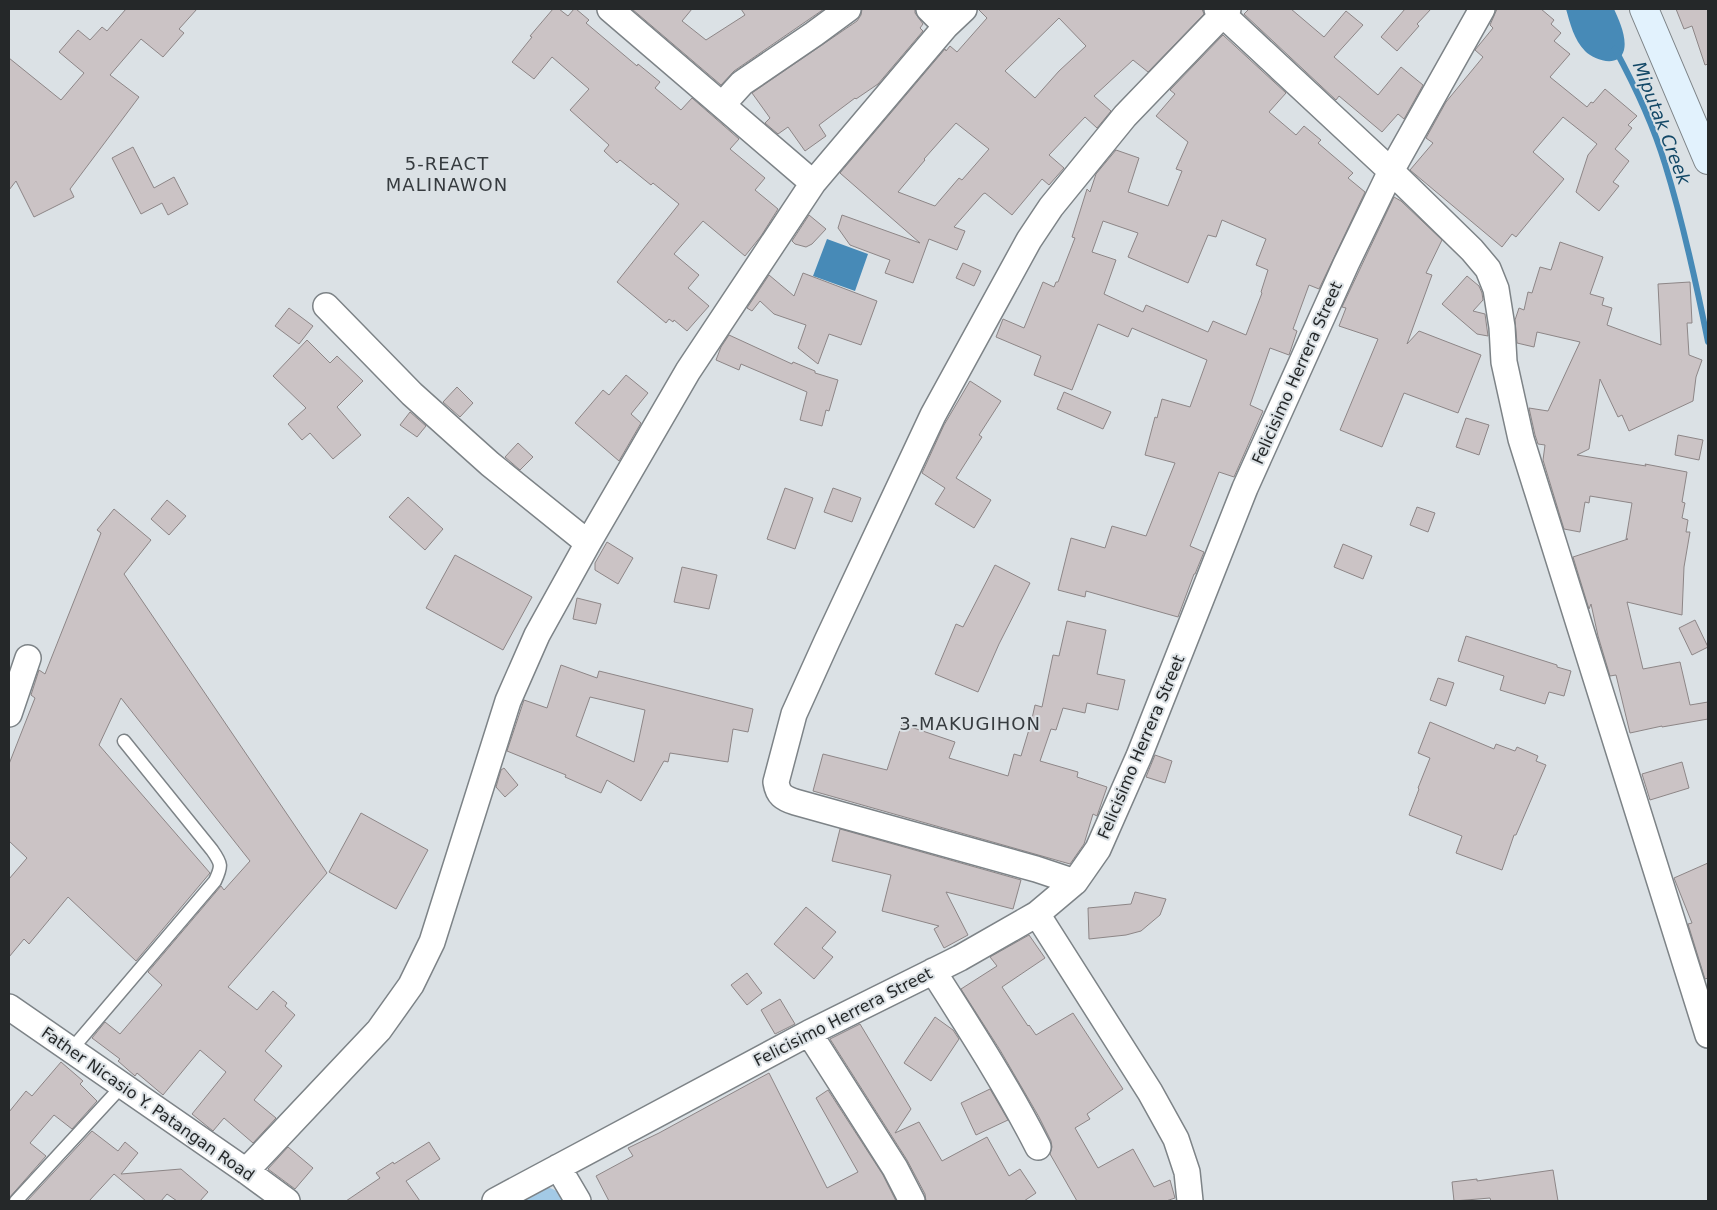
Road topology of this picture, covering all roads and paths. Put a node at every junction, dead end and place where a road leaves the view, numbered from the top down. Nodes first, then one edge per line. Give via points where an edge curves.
1 (610, 9) edge
2 (848, 9) edge
3 (929, 9) edge
4 (1482, 9) edge
5 (1644, 9) edge
6 (1222, 11) edge
7 (955, 17) edge
8 (722, 105) junction
9 (1708, 160) edge
10 (1391, 171) junction
11 (813, 183) junction
12 (326, 306) dead end
13 (588, 543) junction
14 (28, 658) dead end
15 (9, 714) edge
16 (124, 741) dead end
17 (1075, 882) junction
18 (1037, 914) junction
19 (933, 971) junction
20 (9, 1007) edge
21 (809, 1033) junction
22 (1708, 1035) edge
23 (71, 1050) junction
24 (122, 1086) junction
25 (1038, 1147) dead end
26 (558, 1168) junction
27 (246, 1171) junction
28 (16, 1201) edge
29 (287, 1201) edge
30 (495, 1201) edge
31 (578, 1201) edge
32 (912, 1201) edge
33 (1190, 1201) edge

1 - 8 street
2 - 8 street via 742,83
3 - 7 street
4 - 10 street, Felicisimo Herrera Street
5 - 9 main road
6 - 10 street
6 - 17 street via 1125,116 1051,207 1029,240 933,415 794,714 776,782 778,792 795,802
7 - 11 street
8 - 11 street
10 - 17 street, Felicisimo Herrera Street via 1245,488 1139,756 1098,849
10 - 22 street via 1472,250 1488,270 1496,289 1504,362 1521,439
11 - 13 street via 688,371
12 - 13 street via 412,394 483,458
13 - 27 street via 537,635 508,701 432,942 411,985 379,1030
14 - 15 street
16 - 23 lane via 212,850 221,867 215,881
17 - 18 street, Felicisimo Herrera Street
18 - 19 street, Felicisimo Herrera Street
18 - 33 street via 1150,1092 1176,1139 1187,1172
19 - 21 street, Felicisimo Herrera Street
19 - 25 street via 974,1034
20 - 23 street, Father Nicasio Y. Patangan Road
21 - 26 street, Felicisimo Herrera Street
21 - 32 street via 896,1168
23 - 24 street, Father Nicasio Y. Patangan Road
24 - 27 street, Father Nicasio Y. Patangan Road
24 - 28 lane
26 - 30 street, Felicisimo Herrera Street
26 - 31 street
27 - 29 street, Father Nicasio Y. Patangan Road

